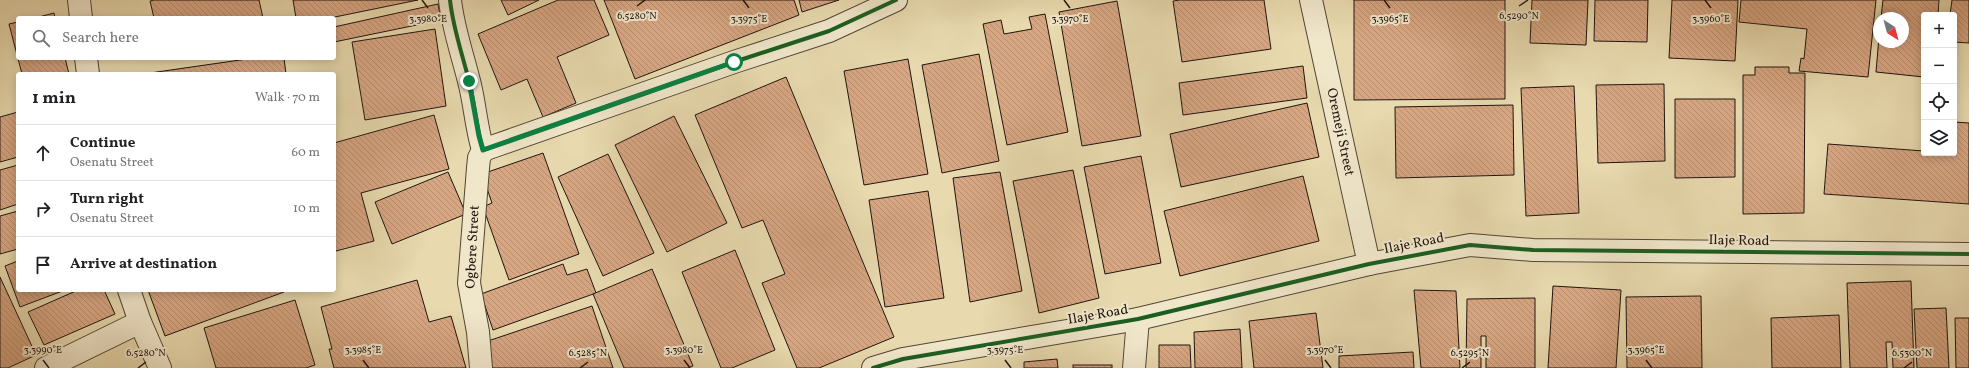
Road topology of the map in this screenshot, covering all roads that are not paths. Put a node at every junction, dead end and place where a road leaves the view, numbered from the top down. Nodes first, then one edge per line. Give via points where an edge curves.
1 (79, 0) edge
2 (450, 0) edge
3 (896, 0) edge
4 (1311, 0) edge
5 (81, 16) edge
6 (86, 60) edge
7 (88, 72) edge
8 (483, 150) junction
9 (1969, 254) edge
10 (1369, 264) junction
11 (130, 292) edge
12 (1138, 319) junction
13 (140, 322) junction
14 (46, 368) edge
15 (160, 368) edge
16 (481, 368) edge
17 (873, 368) edge
18 (1134, 368) edge

1 - 5 street
2 - 8 street via 452,21 469,81
3 - 8 street via 829,30
4 - 10 street, Oremeji Street
6 - 7 street
8 - 16 street, Ogbere Street via 479,158 469,283 478,332
9 - 10 street, Ilaje Road via 1532,250 1470,245
10 - 12 street, Ilaje Road
11 - 13 street
12 - 17 street, Ilaje Road via 903,359
12 - 18 street
13 - 14 street
13 - 15 street

